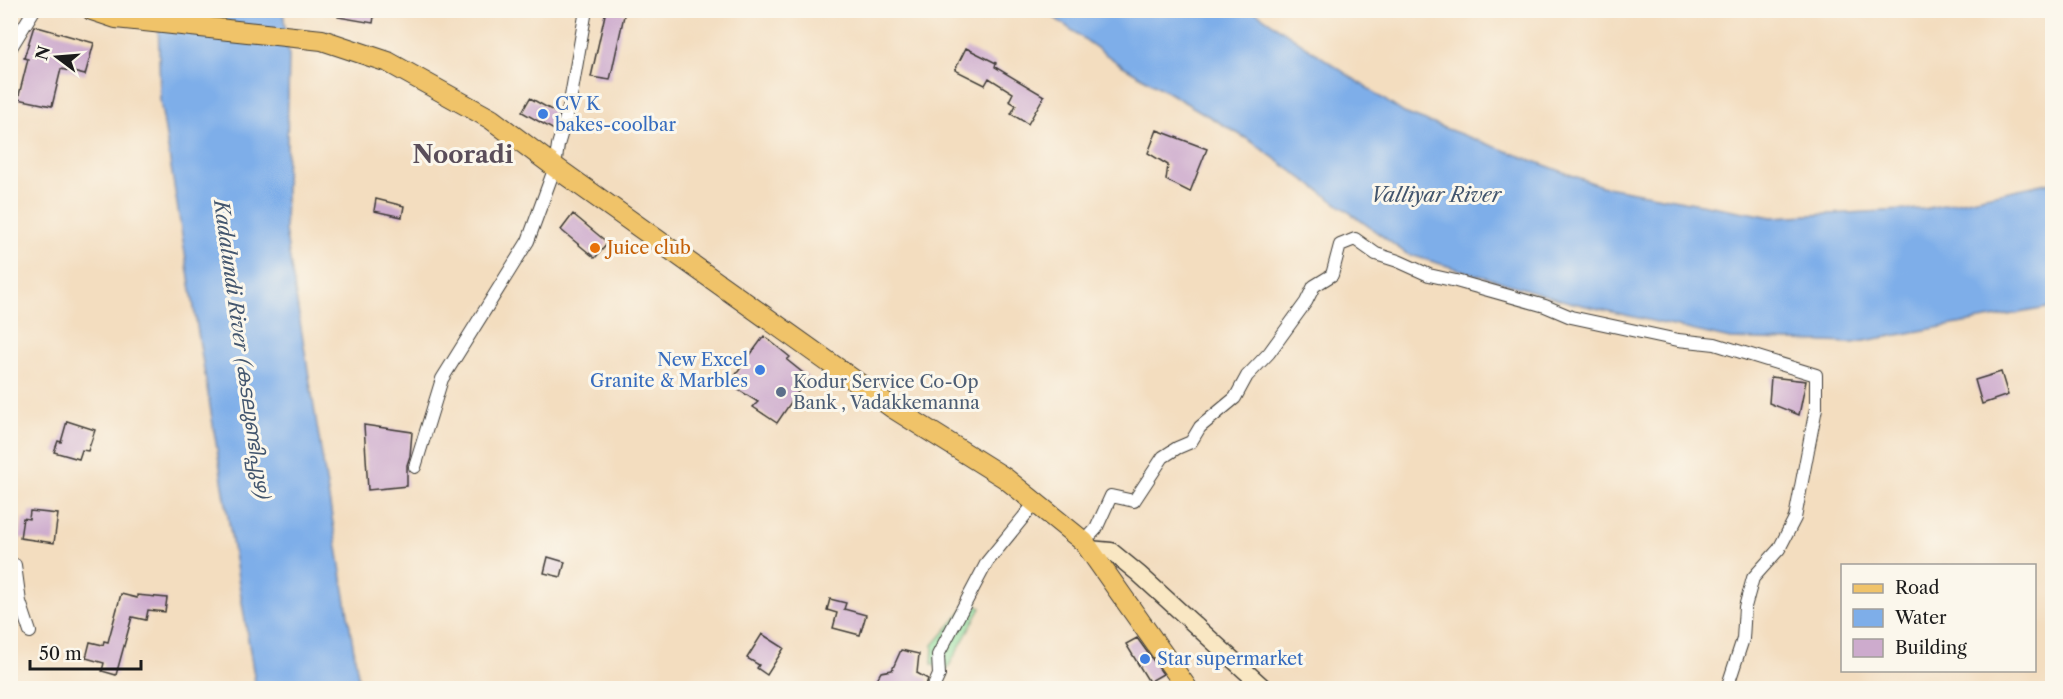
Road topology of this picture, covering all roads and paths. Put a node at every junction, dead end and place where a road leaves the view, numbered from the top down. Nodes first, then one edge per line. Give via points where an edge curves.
1 (34, 10) edge
2 (92, 10) edge
3 (586, 10) edge
4 (10, 49) edge
5 (555, 167) junction
6 (415, 467) dead end
7 (1035, 503) junction
8 (1086, 546) junction
9 (10, 565) edge
10 (30, 632) dead end
11 (933, 688) edge
12 (1187, 688) edge
13 (1264, 688) edge
14 (1727, 688) edge

1 - 4 street
2 - 5 main road via 116,18 322,40 388,62 491,119
3 - 5 street
5 - 6 street via 528,241 442,379
5 - 7 main road via 892,408 1005,478
7 - 8 main road
7 - 11 street via 987,562 938,655 939,675
8 - 12 main road
8 - 13 main road via 1111,551
8 - 14 street via 1111,496 1134,501 1163,458 1191,442 1200,427 1235,398 1246,376 1274,346 1314,286 1332,275 1340,245 1355,239 1376,254 1430,275 1545,306 1571,317 1715,344 1816,375 1816,408 1795,518 1779,549 1753,578 1745,607 1743,639
9 - 10 street via 15,565 20,602

